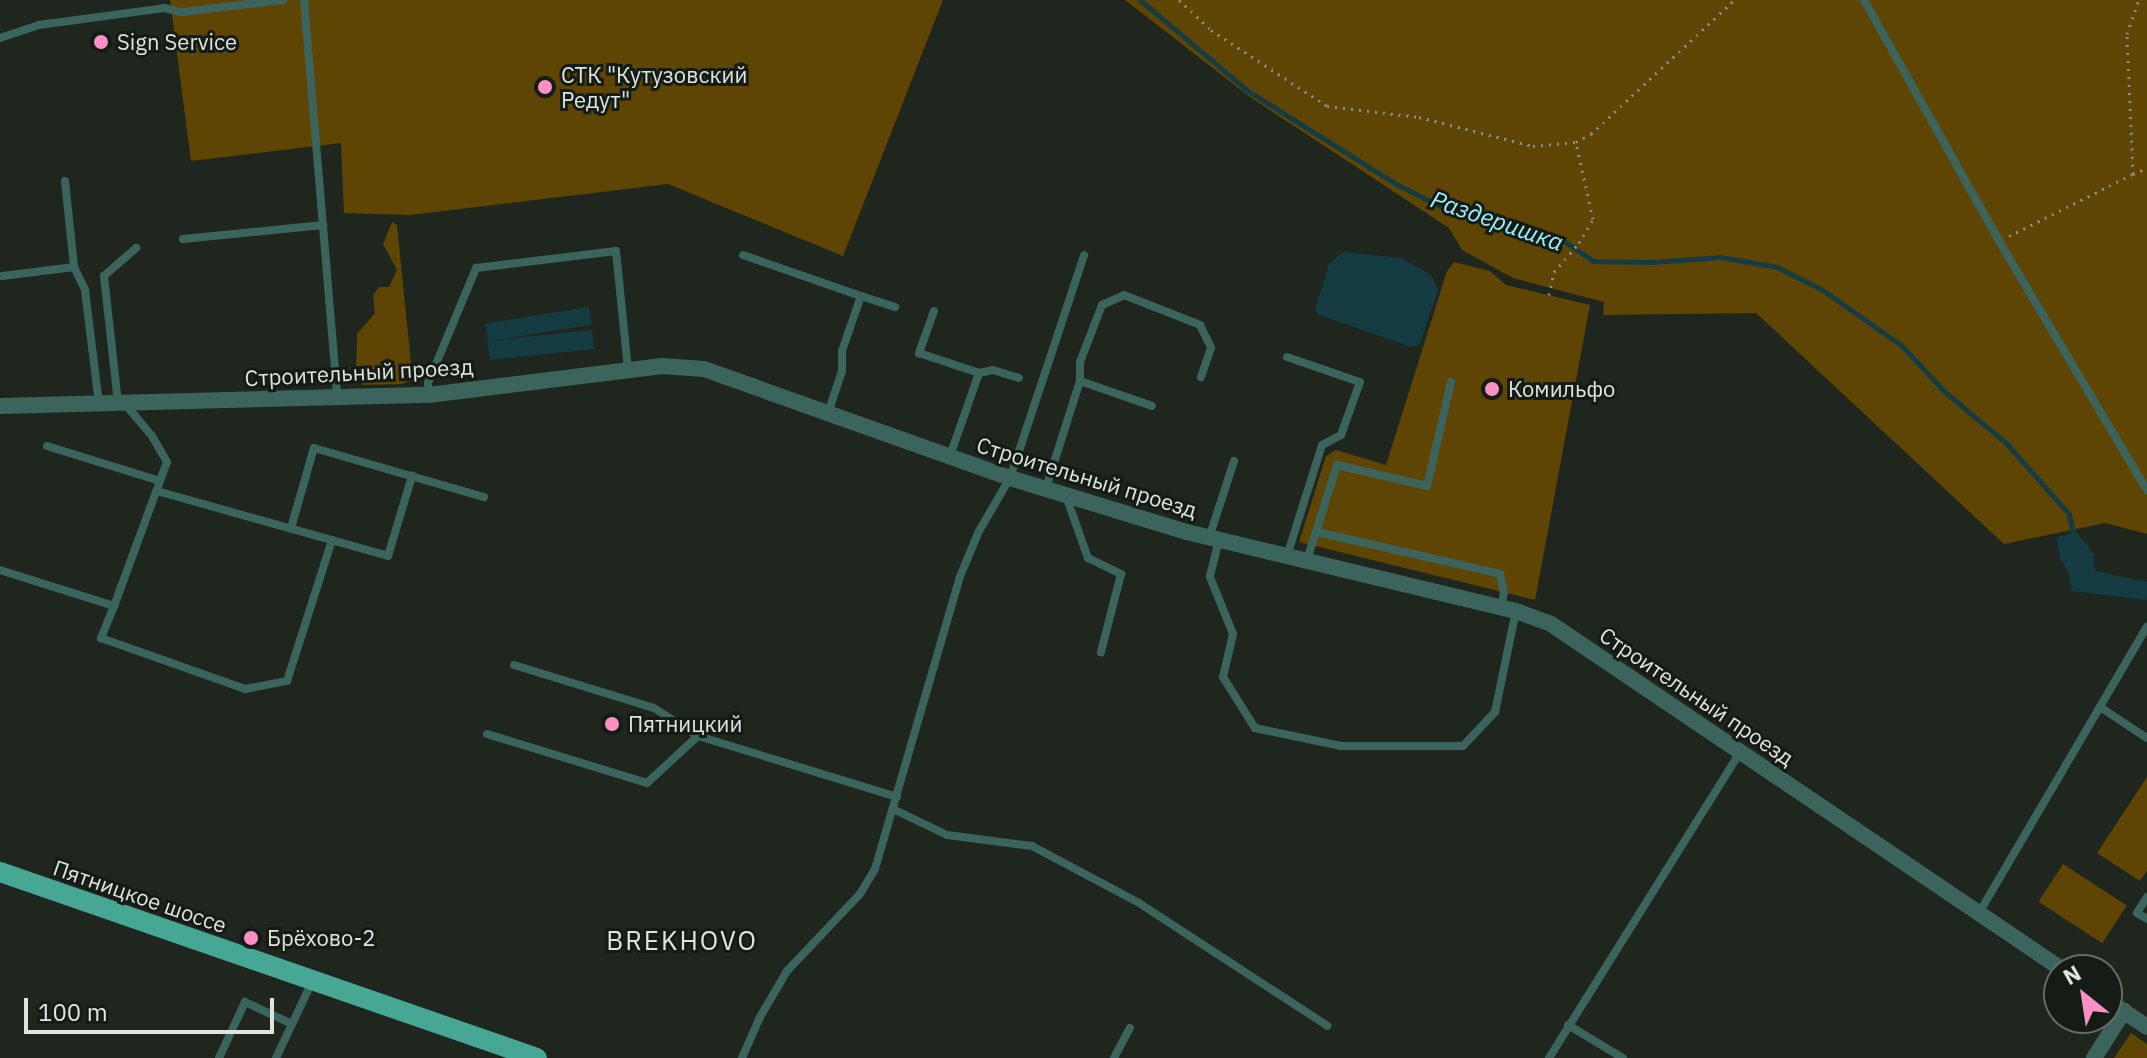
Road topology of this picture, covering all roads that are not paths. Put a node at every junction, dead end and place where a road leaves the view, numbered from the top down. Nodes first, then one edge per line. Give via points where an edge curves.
1 (283, 0) edge
2 (304, 0) edge
3 (1864, 0) edge
4 (0, 38) edge
5 (65, 181) dead end
6 (323, 225) junction
7 (183, 239) dead end
8 (136, 248) dead end
9 (743, 255) dead end
10 (1084, 255) dead end
11 (74, 267) junction
12 (2, 276) dead end
13 (861, 296) junction
14 (895, 307) dead end
15 (934, 311) dead end
16 (1287, 357) dead end
17 (628, 370) junction
18 (979, 373) junction
19 (1201, 377) dead end
20 (1019, 378) dead end
21 (1080, 381) junction
22 (1451, 382) dead end
23 (337, 395) junction
24 (429, 395) junction
25 (121, 404) junction
26 (99, 405) junction
27 (0, 406) edge
28 (1152, 406) dead end
29 (828, 413) junction
30 (47, 446) dead end
31 (950, 457) junction
32 (1234, 461) dead end
33 (412, 476) junction
34 (1010, 478) junction
35 (160, 481) junction
36 (1046, 489) junction
37 (2147, 490) edge
38 (157, 491) junction
39 (1066, 495) junction
40 (484, 497) dead end
41 (291, 528) junction
42 (1317, 532) junction
43 (1214, 539) junction
44 (332, 540) junction
45 (1287, 556) junction
46 (1307, 561) junction
47 (0, 570) edge
48 (114, 606) junction
49 (1508, 609) junction
50 (2147, 627) edge
51 (1101, 652) dead end
52 (514, 665) dead end
53 (2100, 707) junction
54 (487, 734) dead end
55 (698, 736) junction
56 (2147, 738) edge
57 (1740, 752) junction
58 (897, 797) junction
59 (893, 809) junction
60 (0, 872) edge
61 (2147, 897) edge
62 (1979, 914) junction
63 (2147, 919) edge
64 (2043, 957) edge
65 (313, 981) junction
66 (2124, 1011) joint
67 (2145, 1022) edge
68 (292, 1024) junction
69 (1568, 1025) junction
70 (1328, 1026) dead end
71 (1130, 1028) dead end
72 (219, 1058) edge
73 (276, 1058) edge
74 (537, 1058) edge
75 (742, 1058) edge
76 (1114, 1058) edge
77 (1549, 1058) edge
78 (1623, 1058) edge
79 (2094, 1058) edge

1 - 4 lane via 181,12 164,8 39,25
2 - 6 lane
3 - 37 lane
5 - 11 lane
6 - 7 lane
6 - 23 lane
8 - 25 lane via 104,276
9 - 13 lane
10 - 34 lane
11 - 12 lane
11 - 26 lane via 85,290
13 - 14 lane
13 - 29 lane
15 - 18 lane via 919,353
16 - 45 lane via 1360,382 1341,435 1322,445
17 - 24 street, Строительный проезд
17 - 24 lane via 616,251 476,268 428,383
17 - 29 street, Строительный проезд via 704,369
18 - 20 lane via 993,370
18 - 31 lane
19 - 21 lane via 1211,348 1200,325 1124,295 1102,305 1080,362
21 - 28 lane
21 - 36 lane
22 - 42 lane via 1427,486 1337,465
23 - 24 street, Строительный проезд
23 - 25 street, Строительный проезд
25 - 26 street, Строительный проезд
25 - 35 lane via 152,436 167,462
26 - 27 street, Строительный проезд
29 - 31 street, Строительный проезд
30 - 35 lane
31 - 34 street, Строительный проезд
32 - 43 lane
33 - 40 lane
33 - 41 lane via 314,448
33 - 44 lane via 388,556
34 - 36 street, Строительный проезд
34 - 58 lane via 959,579
35 - 38 lane
36 - 39 street, Строительный проезд
38 - 41 lane
38 - 48 lane
39 - 43 street, Строительный проезд
39 - 51 lane via 1088,558 1121,574
41 - 44 lane
42 - 46 lane
42 - 49 lane via 1500,574
43 - 45 street, Строительный проезд
43 - 49 lane via 1210,577 1233,634 1223,677 1255,728 1341,746 1463,746 1495,712
44 - 48 lane via 287,681 245,689 101,638
45 - 46 street, Строительный проезд
46 - 49 street, Строительный проезд
47 - 48 lane
49 - 57 street, Строительный проезд via 1572,637
50 - 53 lane
52 - 55 lane via 654,708
53 - 56 lane
53 - 62 lane
54 - 55 lane via 647,783
55 - 58 lane
57 - 62 street, Строительный проезд
57 - 69 lane
58 - 59 lane
59 - 70 lane via 947,835 1032,846 1139,903
59 - 75 lane via 875,869 860,894 787,971
60 - 65 main road, Пятницкое шоссе
61 - 63 lane via 2137,913
62 - 64 street, Строительный проезд
65 - 68 lane
65 - 74 main road, Пятницкое шоссе
66 - 67 street
66 - 79 street
68 - 72 lane via 245,1002
68 - 73 lane
69 - 77 lane
69 - 78 lane
71 - 76 lane

